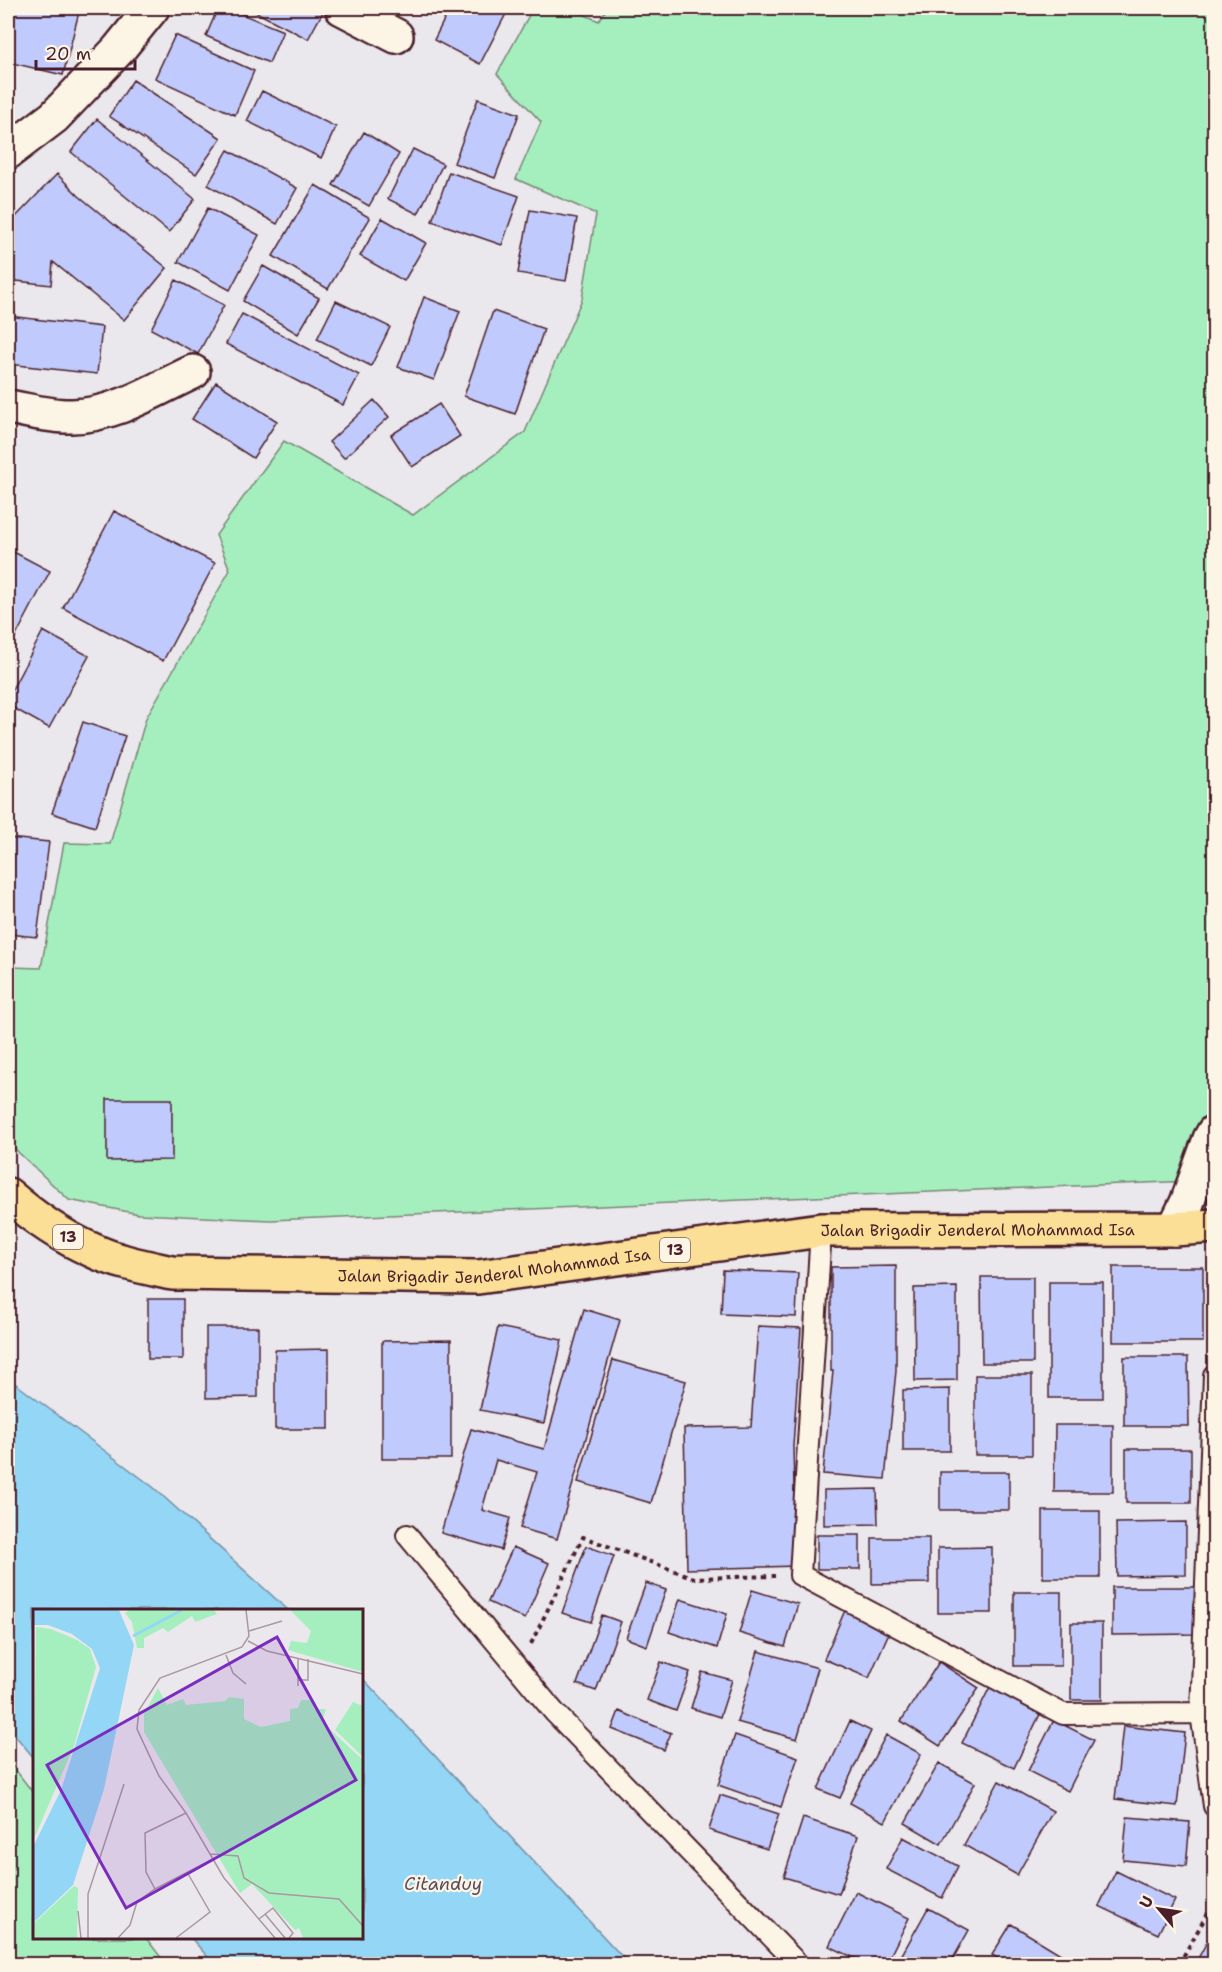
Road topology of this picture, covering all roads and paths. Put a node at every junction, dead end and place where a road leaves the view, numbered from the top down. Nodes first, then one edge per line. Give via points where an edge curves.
1 (152, 8) edge
2 (354, 10) edge
3 (396, 36) dead end
4 (8, 152) edge
5 (193, 372) dead end
6 (8, 407) edge
7 (1215, 1132) edge
8 (8, 1195) edge
9 (1215, 1226) edge
10 (1174, 1229) junction
11 (820, 1230) junction
12 (1215, 1375) edge
13 (1213, 1445) edge
14 (407, 1535) dead end
15 (800, 1575) junction
16 (519, 1669) junction
17 (1201, 1713) junction
18 (1215, 1806) edge
19 (1215, 1902) edge
20 (798, 1965) edge
21 (1179, 1965) edge

1 - 4 street via 54,117
2 - 3 street
5 - 6 street via 100,412 71,416
7 - 10 street
8 - 11 highway, Jalan Brigadir Jenderal Mohammad Isa / 13 via 93,1251 172,1273 478,1277
9 - 10 highway, Jalan Brigadir Jenderal Mohammad Isa / 13
10 - 11 highway, Jalan Brigadir Jenderal Mohammad Isa / 13
11 - 15 lane
12 - 13 lane
13 - 17 lane
14 - 16 lane
15 - 16 path via 694,1578 583,1537
15 - 17 lane via 1063,1714
16 - 20 lane via 555,1713
17 - 18 lane
19 - 21 path

